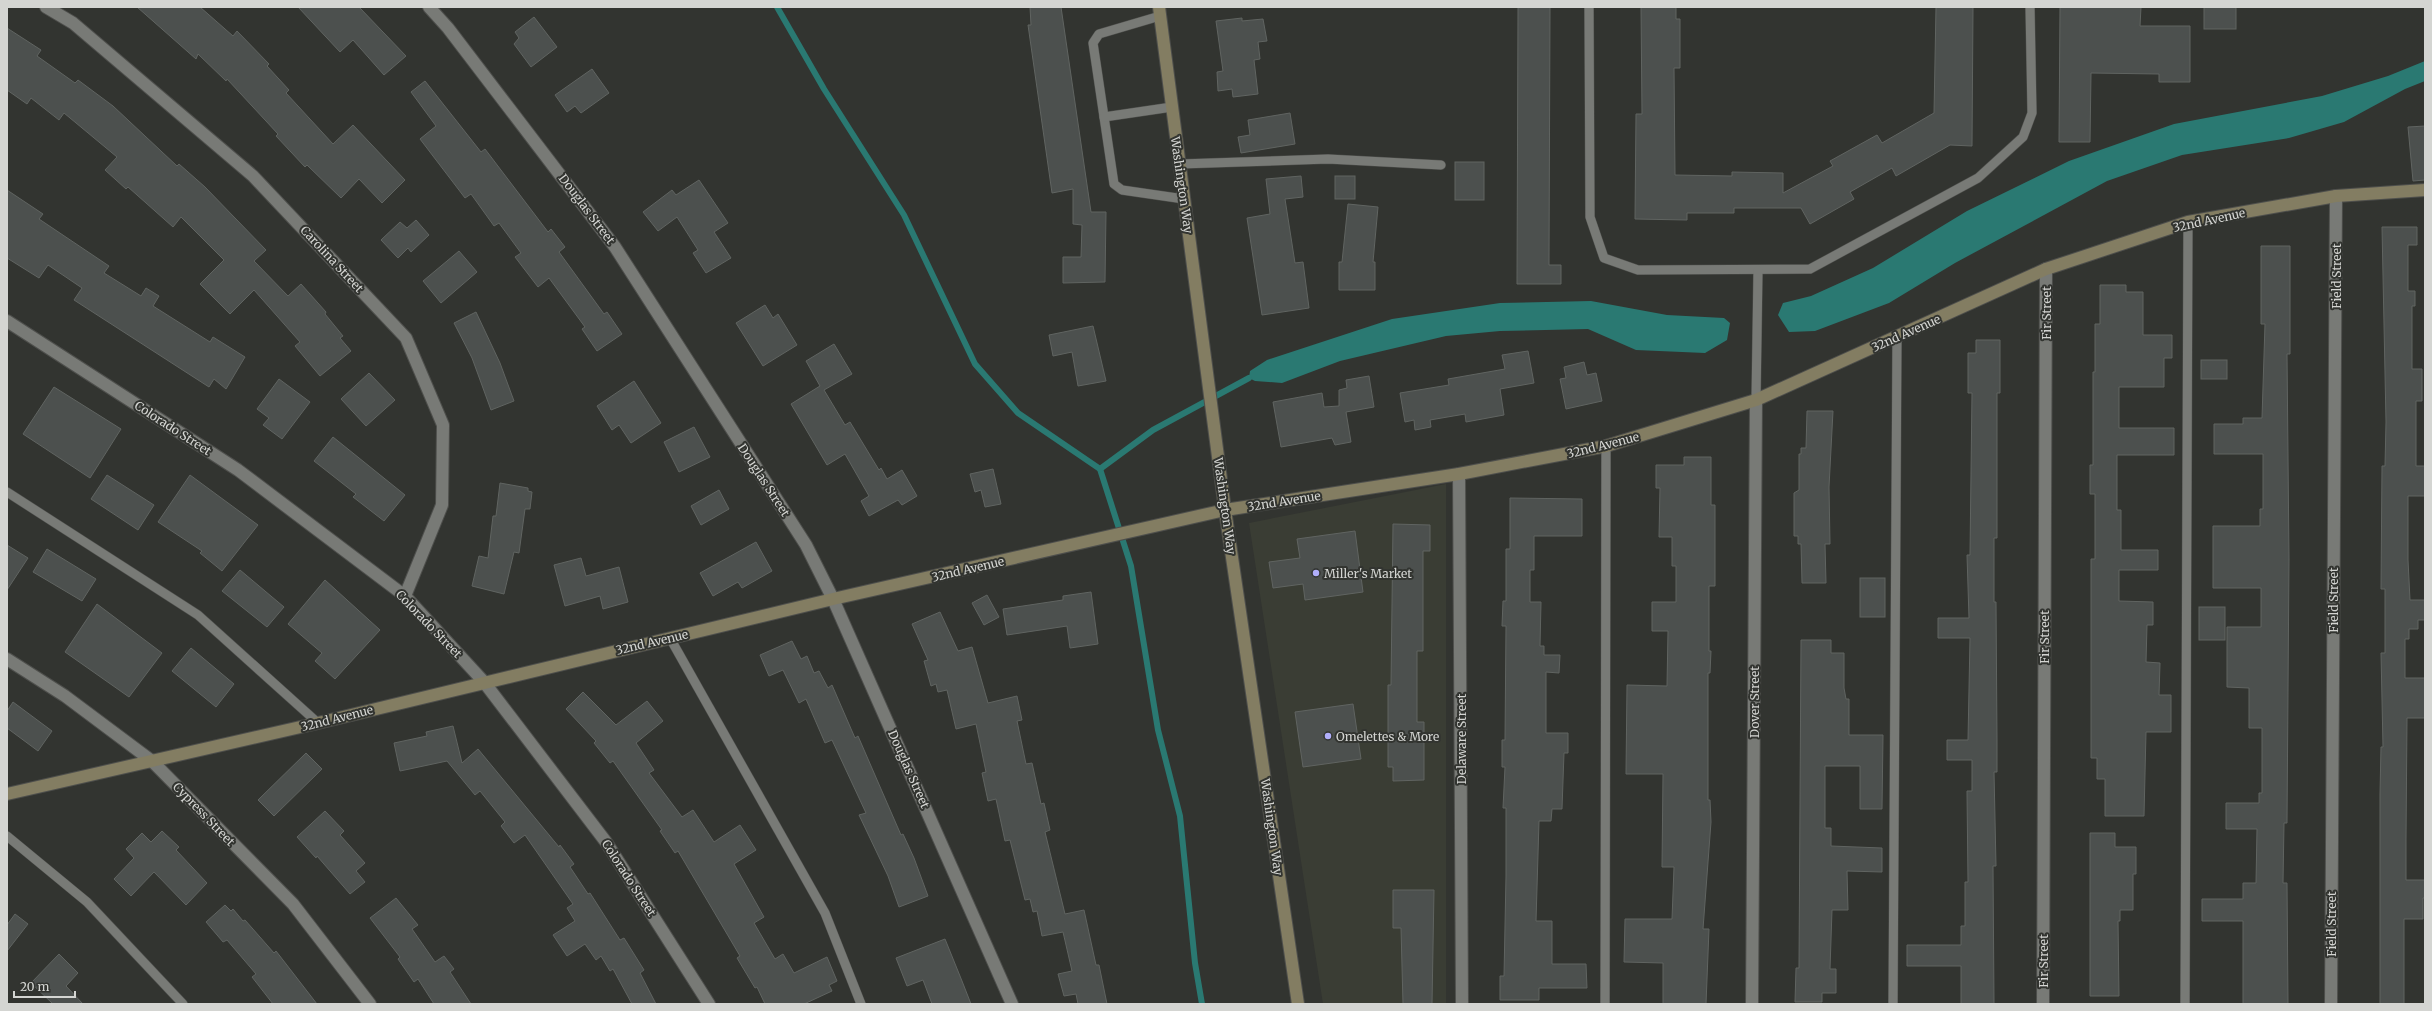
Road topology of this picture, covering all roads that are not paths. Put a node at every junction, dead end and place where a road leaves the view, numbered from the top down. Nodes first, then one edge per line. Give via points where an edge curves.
1 (46, 7) edge
2 (429, 7) edge
3 (1590, 7) edge
4 (2030, 7) edge
5 (1160, 12) edge
6 (1172, 107) junction
7 (1104, 117) junction
8 (1180, 164) junction
9 (1442, 165) dead end
10 (2425, 190) edge
11 (2336, 196) junction
12 (1184, 199) junction
13 (2188, 222) junction
14 (2046, 269) junction
15 (1758, 271) junction
16 (7, 321) edge
17 (1897, 338) junction
18 (1756, 400) junction
19 (1606, 446) junction
20 (1459, 474) junction
21 (7, 492) edge
22 (1225, 510) junction
23 (405, 596) junction
24 (833, 599) junction
25 (670, 638) junction
26 (7, 659) edge
27 (484, 682) junction
28 (318, 723) junction
29 (152, 760) junction
30 (7, 794) edge
31 (7, 836) edge
32 (183, 1004) edge
33 (370, 1004) edge
34 (709, 1004) edge
35 (861, 1004) edge
36 (1012, 1004) edge
37 (1298, 1004) edge
38 (1462, 1004) edge
39 (1605, 1004) edge
40 (1752, 1004) edge
41 (1893, 1004) edge
42 (2043, 1004) edge
43 (2185, 1004) edge
44 (2330, 1004) edge

1 - 23 street, Carolina Street via 73,24 253,176 406,338 443,425 442,505
2 - 24 street, Douglas Street via 448,28 615,247 806,545
3 - 15 lane via 1590,217 1604,258 1638,270
4 - 15 lane via 2032,113 2023,137 1978,178 1810,269
5 - 6 street, Washington Way
5 - 7 lane via 1099,34 1093,43
6 - 7 lane
6 - 8 street, Washington Way
7 - 12 lane via 1114,184 1122,190
8 - 9 lane via 1328,159
8 - 12 street, Washington Way
10 - 11 street, 32nd Avenue
11 - 13 street, 32nd Avenue
11 - 44 street, Field Street
12 - 22 street, Washington Way
13 - 14 street, 32nd Avenue
13 - 43 lane
14 - 17 street, 32nd Avenue
14 - 42 street, Fir Street
15 - 18 lane
16 - 23 street, Colorado Street via 238,470
17 - 18 street, 32nd Avenue
17 - 41 lane
18 - 19 street, 32nd Avenue
18 - 40 street, Dover Street
19 - 20 street, 32nd Avenue
19 - 39 lane
20 - 22 street, 32nd Avenue
20 - 38 street, Delaware Street
21 - 28 lane via 198,615
22 - 24 street, 32nd Avenue
22 - 37 street, Washington Way
23 - 27 street, Colorado Street
24 - 25 street, 32nd Avenue
24 - 36 street, Douglas Street
25 - 27 street, 32nd Avenue
25 - 35 lane via 825,914
26 - 29 street, Cypress Street via 64,696
27 - 28 street, 32nd Avenue
27 - 34 street, Colorado Street via 606,842
28 - 29 street, 32nd Avenue
29 - 30 street, 32nd Avenue
29 - 33 street, Cypress Street via 293,904
31 - 32 lane via 87,902

